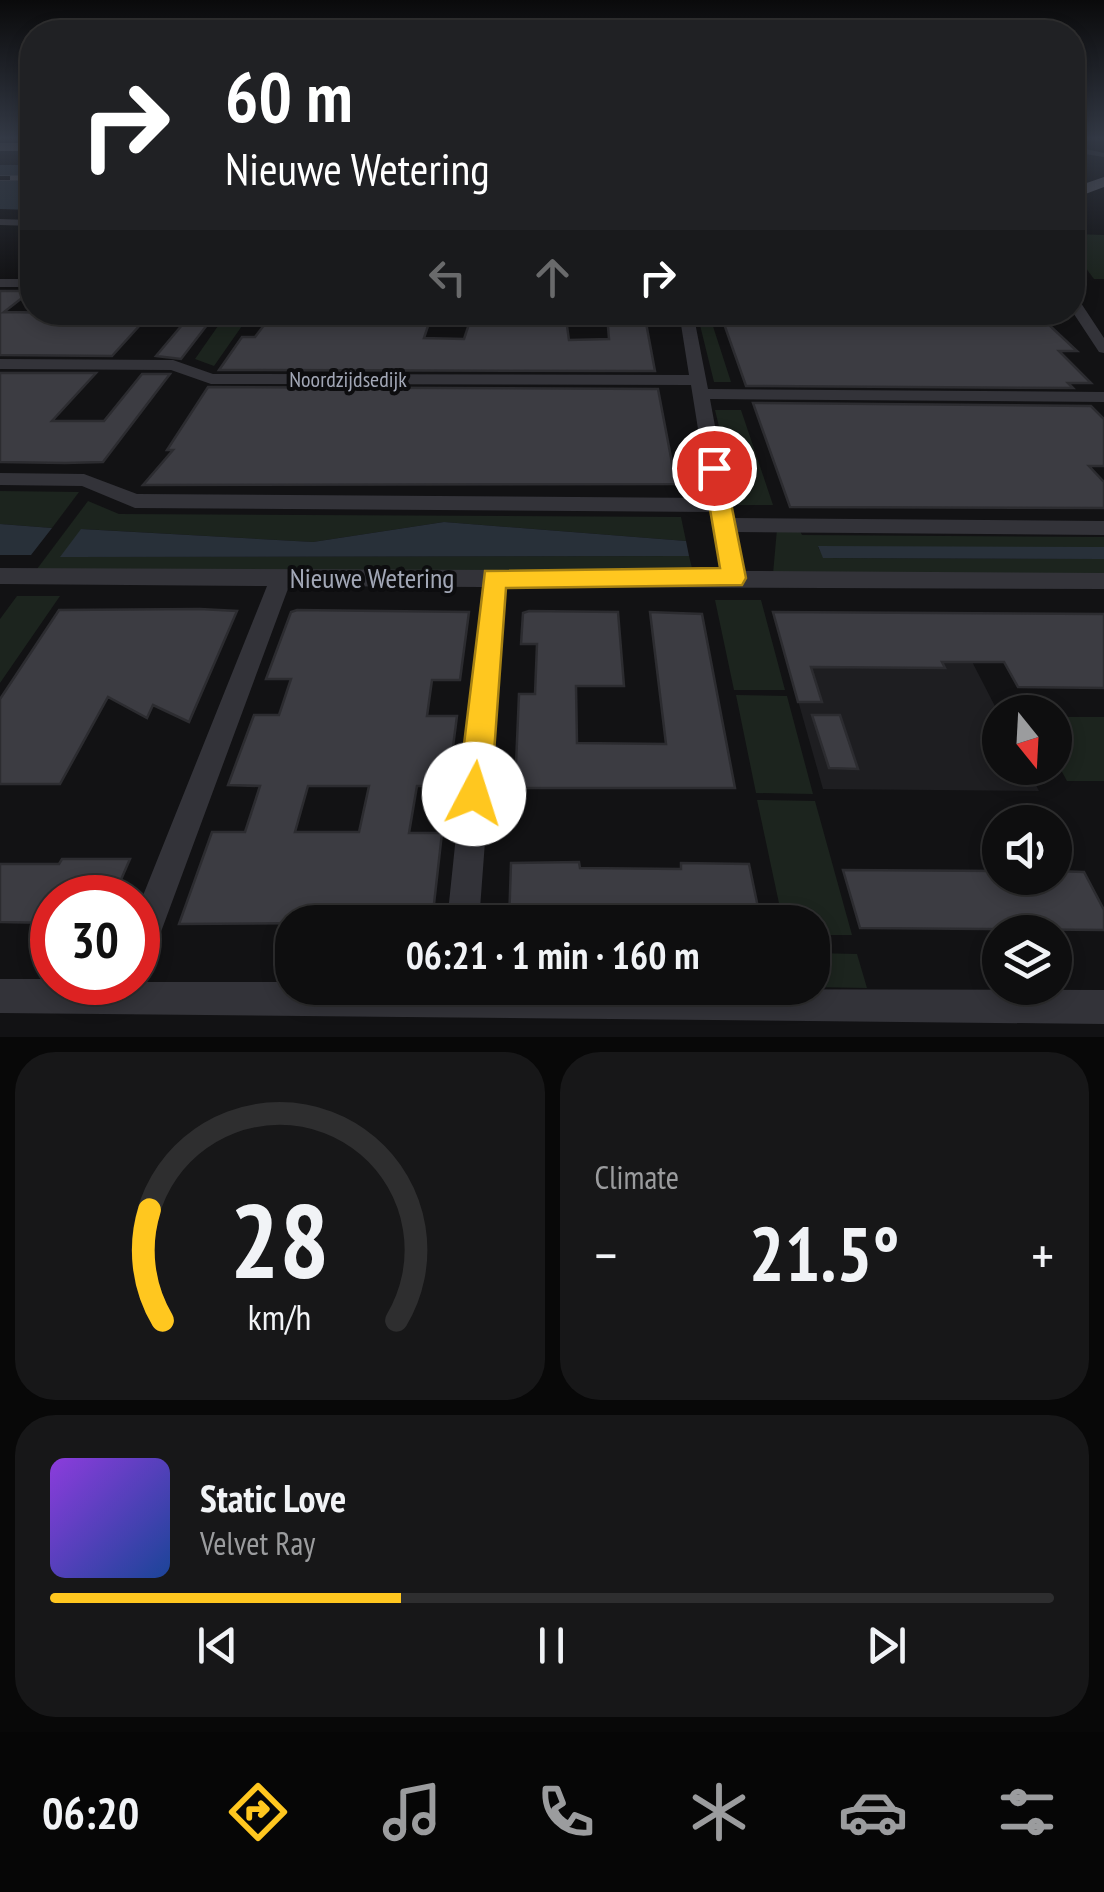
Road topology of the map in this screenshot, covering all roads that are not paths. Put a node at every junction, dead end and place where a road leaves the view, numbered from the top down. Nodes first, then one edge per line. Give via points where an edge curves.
1 (1085, 321) edge
2 (688, 325) edge
3 (1104, 349) edge
4 (0, 364) edge
5 (699, 387) junction
6 (1104, 397) edge
7 (0, 479) edge
8 (722, 515) junction
9 (1104, 528) edge
10 (0, 576) edge
11 (281, 577) junction
12 (494, 578) junction
13 (734, 578) junction
14 (1104, 582) edge
15 (160, 891) edge
16 (465, 905) edge
17 (160, 990) edge
18 (275, 991) edge
19 (30, 994) edge
20 (0, 996) edge
21 (830, 1004) edge
22 (1104, 1007) edge

1 - 3 street
2 - 5 street
4 - 5 street, Noordzijdsedijk via 173,364 211,378
5 - 6 street, Noordzijdsedijk
5 - 8 street
7 - 8 street via 84,480 135,501
8 - 9 street
8 - 13 street
10 - 11 street, Nieuwe Wetering
11 - 12 street, Nieuwe Wetering
11 - 15 street
12 - 13 street, Nieuwe Wetering
12 - 16 street
13 - 14 street, Nieuwe Wetering
17 - 18 street
19 - 20 street
21 - 22 street

